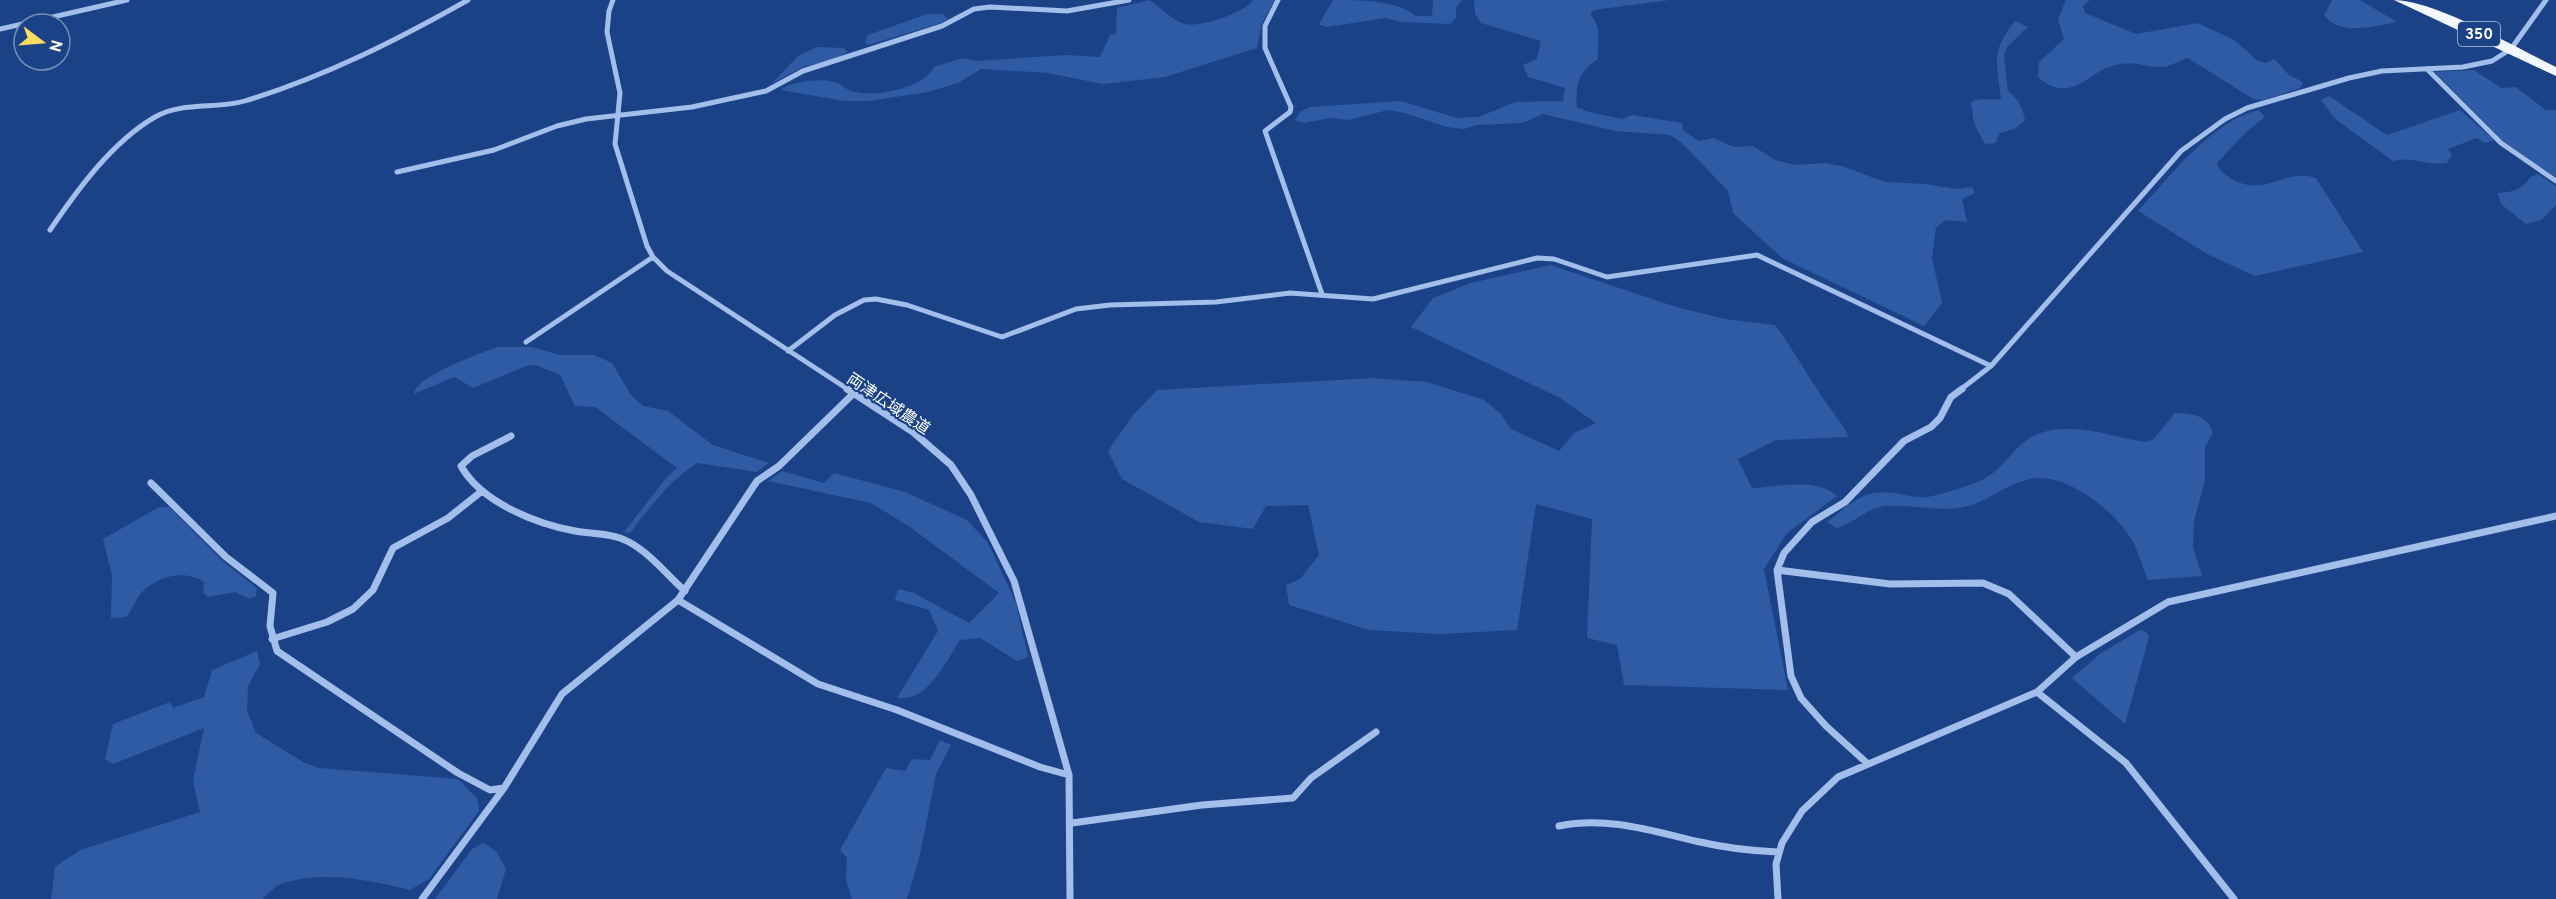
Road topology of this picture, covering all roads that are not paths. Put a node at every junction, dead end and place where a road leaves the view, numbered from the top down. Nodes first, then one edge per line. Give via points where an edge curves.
1 (127, 0) edge
2 (468, 0) edge
3 (613, 0) edge
4 (1129, 0) edge
5 (1278, 0) edge
6 (2400, 0) edge
7 (2546, 0) edge
8 (0, 29) edge
9 (2511, 49) junction
10 (2427, 69) junction
11 (2556, 72) edge
12 (620, 114) junction
13 (397, 172) dead end
14 (2556, 181) edge
15 (50, 230) dead end
16 (653, 257) junction
17 (1322, 294) junction
18 (526, 342) dead end
19 (788, 351) junction
20 (1990, 366) junction
21 (853, 394) junction
22 (511, 436) dead end
23 (151, 483) dead end
24 (482, 491) junction
25 (2556, 516) edge
26 (1777, 570) junction
27 (685, 591) junction
28 (678, 600) junction
29 (272, 639) junction
30 (2076, 657) junction
31 (2037, 692) junction
32 (1376, 732) dead end
33 (1868, 764) junction
34 (1070, 776) junction
35 (504, 788) junction
36 (1072, 824) junction
37 (1559, 826) dead end
38 (1778, 852) junction
39 (422, 899) edge
40 (1070, 899) edge
41 (1778, 899) edge
42 (2235, 899) edge

1 - 8 street
2 - 15 street via 289,87 236,104 174,109 157,115 103,163
3 - 12 street, 両津広域農道 via 606,20 606,40 620,86
4 - 12 street via 1067,11 974,9 942,27 803,71 766,91 692,107
5 - 17 street via 1265,26 1265,48 1291,107 1265,131
6 - 9 highway, 350
7 - 9 street
9 - 10 street via 2492,61
9 - 11 highway, 350
10 - 14 street via 2501,143
10 - 20 street via 2382,71 2349,78 2247,108 2225,120 2181,152
12 - 13 street via 557,126 494,150
12 - 16 street, 両津広域農道 via 615,143
16 - 18 street
16 - 19 street, 両津広域農道
17 - 19 street via 1076,309 1002,337 899,303 871,299 850,307
17 - 20 street via 1373,299 1538,258 1554,259 1607,276 1757,255
19 - 21 street, 両津広域農道
20 - 26 street via 1951,397 1935,422 1904,441 1845,502 1812,522 1784,553
21 - 27 street via 779,466 757,481
21 - 34 street, 両津広域農道 via 913,432 951,465 971,495 1014,582
22 - 24 street via 461,466
23 - 29 street via 225,557 273,593
24 - 27 street via 565,529 627,541
24 - 29 street via 448,518 393,548 374,589 358,603 323,622
25 - 30 street via 2168,602
26 - 30 street via 1890,584 1983,583 1998,587
26 - 33 street via 1791,676 1801,698
27 - 28 street
28 - 34 street via 818,684
28 - 35 street via 562,693
29 - 35 street via 277,651 458,773 490,789
30 - 31 street
31 - 33 street
31 - 42 street via 2126,763
32 - 36 street via 1311,778 1293,798 1202,805
33 - 38 street via 1820,790
34 - 36 street, 両津広域農道
35 - 39 street
36 - 40 street, 両津広域農道
37 - 38 street via 1571,822 1605,823 1718,846
38 - 41 street

